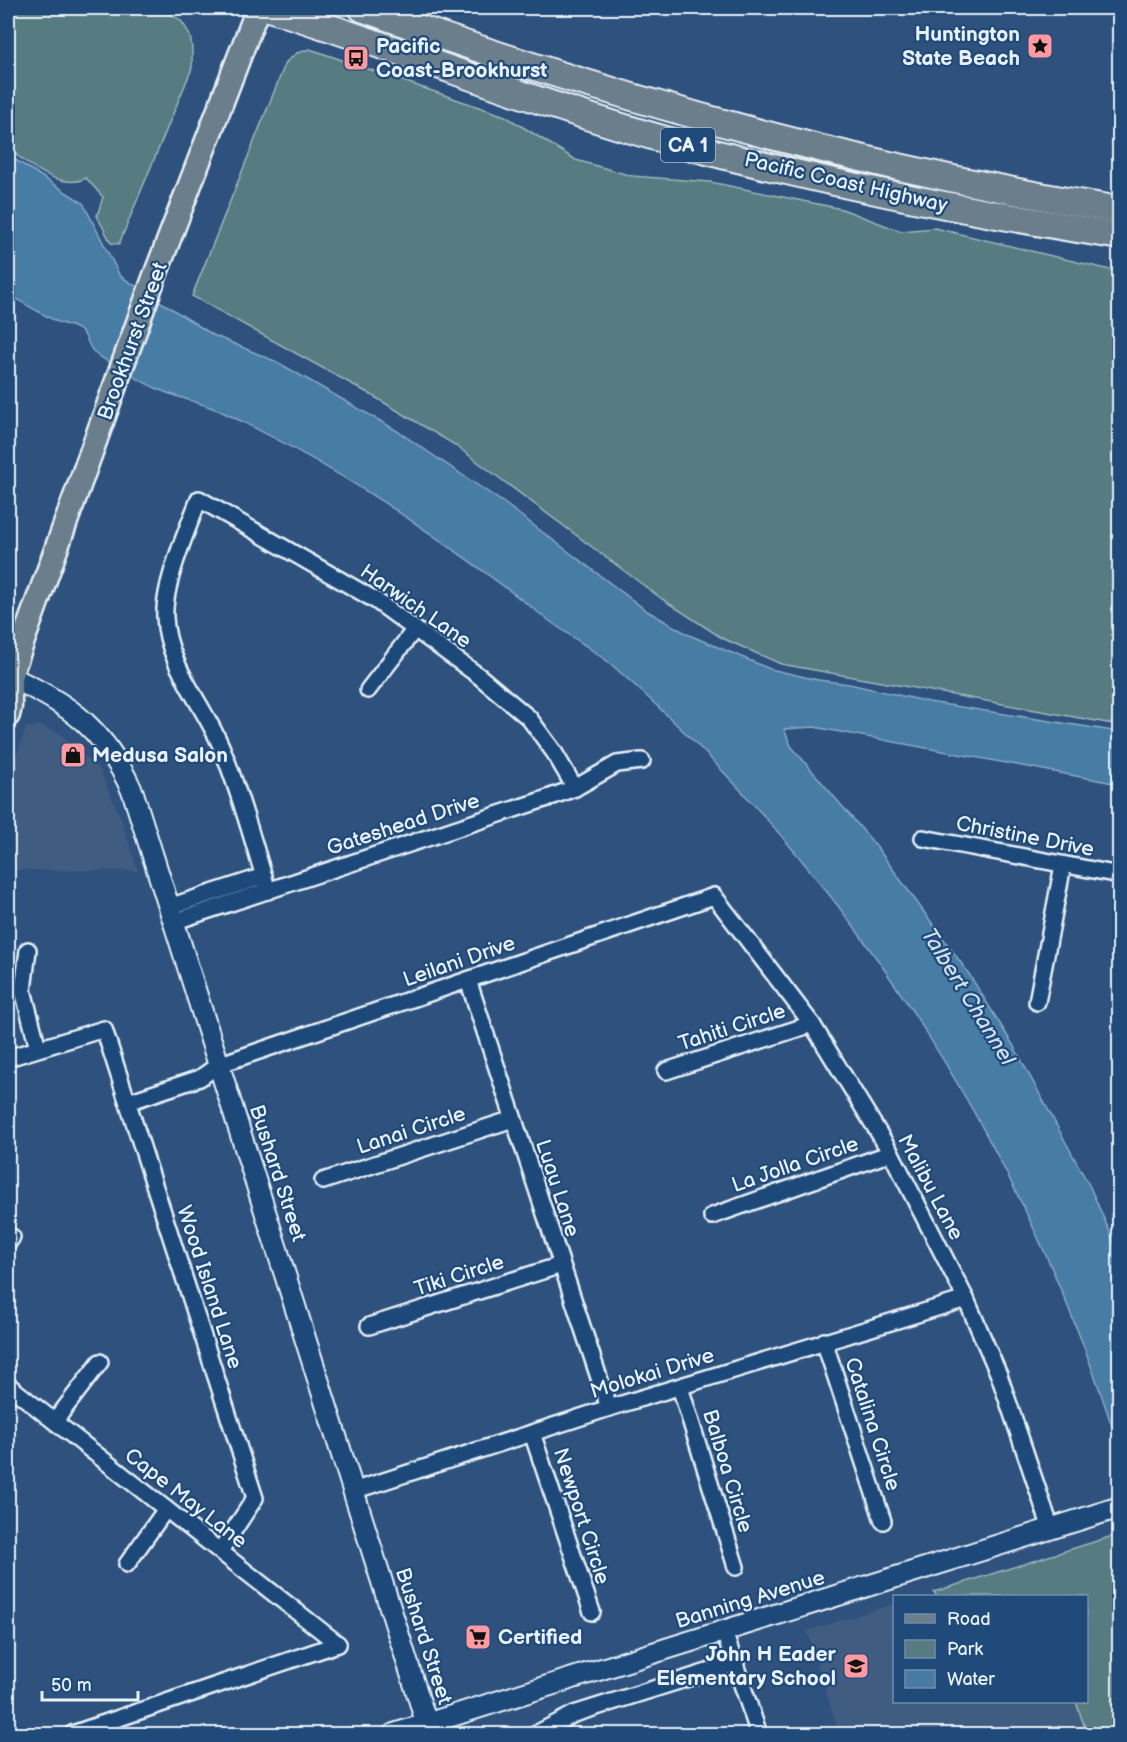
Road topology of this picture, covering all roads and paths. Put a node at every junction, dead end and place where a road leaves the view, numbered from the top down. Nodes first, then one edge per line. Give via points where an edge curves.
1 (258, 8) edge
2 (269, 8) edge
3 (362, 8) edge
4 (1119, 210) edge
5 (1119, 236) edge
6 (415, 629) junction
7 (9, 678) edge
8 (368, 690) dead end
9 (8, 715) edge
10 (642, 761) dead end
11 (575, 788) junction
12 (923, 838) dead end
13 (1063, 865) junction
14 (1119, 875) edge
15 (266, 883) junction
16 (714, 896) joint
17 (171, 914) junction
18 (28, 950) dead end
19 (468, 980) junction
20 (1037, 1002) dead end
21 (812, 1024) junction
22 (38, 1048) junction
23 (8, 1058) edge
24 (218, 1065) junction
25 (666, 1071) dead end
26 (128, 1102) junction
27 (513, 1119) junction
28 (891, 1153) junction
29 (323, 1181) dead end
30 (712, 1216) dead end
31 (561, 1265) junction
32 (966, 1299) junction
33 (369, 1326) dead end
34 (824, 1341) junction
35 (99, 1362) dead end
36 (8, 1385) edge
37 (680, 1387) junction
38 (609, 1408) junction
39 (54, 1421) junction
40 (532, 1432) junction
41 (353, 1491) junction
42 (1119, 1507) edge
43 (166, 1509) junction
44 (883, 1521) dead end
45 (1051, 1529) junction
46 (220, 1551) junction
47 (127, 1564) dead end
48 (736, 1567) dead end
49 (592, 1612) dead end
50 (724, 1632) junction
51 (736, 1664) junction
52 (428, 1729) edge
53 (95, 1731) edge
54 (72, 1734) edge
55 (394, 1734) edge
56 (536, 1734) edge
57 (759, 1734) edge

1 - 7 main road, Brookhurst Street via 154,278
2 - 5 highway, Pacific Coast Highway / CA 1 via 672,141 837,182
3 - 4 highway, Pacific Coast Highway / CA 1 via 534,69 738,128 927,175
6 - 8 street
6 - 11 street, Harwich Lane via 528,718
6 - 15 street, Harwich Lane via 329,572 199,499 176,560 165,616 179,666 224,752
7 - 9 main road, Brookhurst Street
7 - 17 street, Bushard Street via 48,694 86,721 122,766
10 - 11 street, Gateshead Drive via 617,764
11 - 15 street, Gateshead Drive
12 - 13 street, Christine Drive
13 - 14 street, Christine Drive
13 - 20 street
15 - 17 street, Gateshead Drive
16 - 19 street, Leilani Drive
16 - 21 street, Malibu Lane
17 - 24 street, Bushard Street
18 - 22 street via 23,990
19 - 24 street, Leilani Drive
19 - 27 street, Luau Lane
21 - 25 street, Tahiti Circle
21 - 28 street, Malibu Lane
22 - 23 street
22 - 26 street, Wood Island Lane via 104,1029
24 - 26 street, Leilani Drive via 200,1078
24 - 41 street, Bushard Street
26 - 46 street, Wood Island Lane via 255,1498
27 - 29 street, Lanai Circle
27 - 31 street, Luau Lane
28 - 30 street, La Jolla Circle
28 - 32 street, Malibu Lane
31 - 33 street, Tiki Circle
31 - 38 street, Luau Lane
32 - 34 street, Molokai Drive
32 - 45 street, Malibu Lane via 999,1375
34 - 37 street, Molokai Drive
34 - 44 street, Catalina Circle
35 - 39 street
36 - 39 street, Cape May Lane
37 - 38 street, Molokai Drive
37 - 48 street, Balboa Circle
38 - 40 street, Molokai Drive
39 - 43 street, Cape May Lane
40 - 41 street, Molokai Drive
40 - 49 street, Newport Circle
41 - 52 street, Bushard Street
42 - 45 street, Banning Avenue
43 - 46 street, Cape May Lane
43 - 47 street
45 - 50 street, Banning Avenue
46 - 53 street, Cape May Lane via 338,1644
50 - 51 street
50 - 52 street, Banning Avenue
51 - 56 street via 574,1714
51 - 57 street
52 - 55 street, Banning Avenue
53 - 54 street

